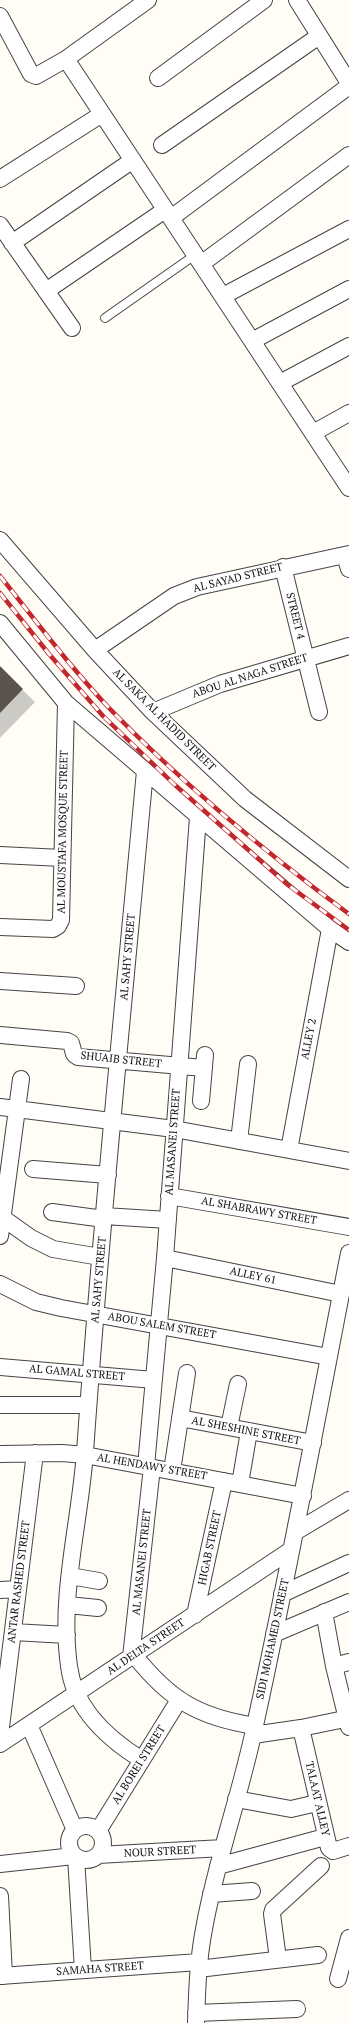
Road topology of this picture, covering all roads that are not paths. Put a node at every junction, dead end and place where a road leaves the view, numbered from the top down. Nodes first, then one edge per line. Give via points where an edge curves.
1 (148, 0) edge
2 (264, 0) edge
3 (297, 0) edge
4 (0, 16) edge
5 (319, 36) junction
6 (66, 59) junction
7 (158, 78) dead end
8 (349, 84) edge
9 (102, 114) junction
10 (162, 145) dead end
11 (349, 155) edge
12 (133, 160) junction
13 (0, 179) edge
14 (168, 214) junction
15 (0, 226) edge
16 (349, 229) edge
17 (12, 243) junction
18 (198, 259) junction
19 (349, 290) edge
20 (46, 291) junction
21 (223, 296) junction
22 (105, 318) dead end
23 (72, 328) dead end
24 (252, 341) junction
25 (349, 346) edge
26 (280, 384) junction
27 (349, 414) edge
28 (313, 433) junction
29 (346, 479) edge
30 (0, 540) edge
31 (348, 559) edge
32 (283, 567) junction
33 (0, 623) edge
34 (349, 646) edge
35 (95, 650) junction
36 (305, 658) junction
37 (66, 703) junction
38 (153, 712) junction
39 (319, 712) dead end
40 (145, 771) junction
41 (198, 817) junction
42 (0, 854) edge
43 (62, 858) junction
44 (349, 879) edge
45 (0, 927) edge
46 (330, 929) junction
47 (349, 942) edge
48 (0, 982) edge
49 (76, 986) dead end
50 (0, 1034) edge
51 (118, 1061) junction
52 (248, 1064) dead end
53 (179, 1066) junction
54 (20, 1079) dead end
55 (201, 1101) dead end
56 (0, 1107) edge
57 (18, 1109) junction
58 (113, 1121) junction
59 (174, 1129) junction
60 (239, 1141) junction
61 (289, 1150) junction
62 (349, 1161) edge
63 (33, 1169) dead end
64 (108, 1176) junction
65 (169, 1196) junction
66 (3, 1211) edge
67 (52, 1212) dead end
68 (104, 1217) junction
69 (168, 1220) junction
70 (349, 1227) edge
71 (0, 1236) edge
72 (349, 1253) edge
73 (100, 1257) junction
74 (165, 1258) junction
75 (0, 1284) edge
76 (341, 1294) junction
77 (96, 1314) junction
78 (159, 1326) junction
79 (329, 1357) junction
80 (0, 1367) edge
81 (187, 1373) dead end
82 (90, 1374) junction
83 (154, 1380) junction
84 (238, 1384) dead end
85 (0, 1405) edge
86 (88, 1405) junction
87 (180, 1418) junction
88 (229, 1427) junction
89 (249, 1431) junction
90 (313, 1443) junction
91 (35, 1453) junction
92 (0, 1454) edge
93 (85, 1455) junction
94 (149, 1467) junction
95 (172, 1471) junction
96 (232, 1482) junction
97 (302, 1496) junction
98 (349, 1500) edge
99 (295, 1532) junction
100 (291, 1550) junction
101 (349, 1563) edge
102 (70, 1576) junction
103 (99, 1581) dead end
104 (18, 1589) junction
105 (0, 1590) edge
106 (282, 1594) junction
107 (349, 1602) edge
108 (68, 1605) junction
109 (98, 1608) dead end
110 (324, 1612) junction
111 (195, 1614) junction
112 (13, 1632) junction
113 (274, 1634) junction
114 (67, 1635) junction
115 (132, 1656) junction
116 (341, 1664) edge
117 (76, 1694) junction
118 (179, 1700) junction
119 (348, 1721) edge
120 (29, 1725) junction
121 (301, 1728) junction
122 (254, 1730) junction
123 (0, 1735) edge
124 (0, 1744) edge
125 (142, 1760) junction
126 (236, 1799) junction
127 (317, 1803) junction
128 (75, 1830) junction
129 (98, 1831) junction
130 (325, 1837) junction
131 (349, 1846) edge
132 (223, 1848) junction
133 (98, 1855) junction
134 (75, 1856) junction
135 (0, 1864) edge
136 (218, 1866) junction
137 (321, 1866) dead end
138 (252, 1891) dead end
139 (212, 1894) junction
140 (0, 1896) edge
141 (349, 1938) edge
142 (318, 1955) dead end
143 (278, 1959) junction
144 (199, 1966) junction
145 (83, 1970) junction
146 (2, 1976) edge
147 (338, 1979) dead end
148 (297, 2009) dead end
149 (196, 2018) edge

1 - 6 street
2 - 7 street
3 - 5 street
4 - 6 street via 31,74 39,75
5 - 8 street
5 - 10 street
6 - 9 street
8 - 14 street
9 - 12 street
9 - 13 street
11 - 18 street
12 - 14 street
12 - 17 street
14 - 18 street
14 - 20 street
15 - 17 street
16 - 21 street
17 - 20 street
18 - 21 street
18 - 22 lane
19 - 24 street
20 - 23 street
21 - 24 street
24 - 26 street
25 - 26 street
26 - 28 street
27 - 28 street
28 - 29 street
30 - 35 street, AL SAKA AL HADID STREET
31 - 32 street, AL SAYAD STREET
32 - 35 street, AL SAYAD STREET via 197,587 174,596
32 - 36 street, STREET 4
33 - 37 street
34 - 36 street, ABOU AL NAGA STREET
35 - 38 street, AL SAKA AL HADID STREET
36 - 38 street, ABOU AL NAGA STREET via 220,684
36 - 39 street, STREET 4
37 - 40 street
37 - 43 street, AL MOUSTAFA MOSQUE STREET
38 - 44 street, AL SAKA AL HADID STREET via 244,799
40 - 41 street
40 - 51 street, AL SAHY STREET
41 - 46 street
41 - 53 street, AL MASANEI STREET
42 - 43 street
43 - 45 street, AL MOUSTAFA MOSQUE STREET via 61,920 58,926 53,929
46 - 47 street
46 - 61 street, ALLEY 2
48 - 49 street
50 - 51 street, SHUAIB STREET via 67,1041 71,1043 74,1054 78,1057
51 - 53 street, SHUAIB STREET
51 - 58 street, AL SAHY STREET
52 - 60 street
53 - 55 street, SHUAIB STREET via 204,1062
53 - 59 street, AL MASANEI STREET
54 - 57 street
56 - 57 street
57 - 58 street
57 - 66 street
58 - 59 street
58 - 64 street, AL SAHY STREET
59 - 60 street
59 - 65 street, AL MASANEI STREET
60 - 61 street
61 - 62 street
63 - 64 street
64 - 68 street, AL SAHY STREET
65 - 69 street, AL MASANEI STREET
65 - 70 street, AL SHABRAWY STREET
66 - 71 street
66 - 73 street via 31,1238 49,1248
67 - 68 street
68 - 69 street
68 - 73 street, AL SAHY STREET
69 - 74 street, AL MASANEI STREET
72 - 76 street, SIDI MOHAMED STREET
73 - 77 street, AL SAHY STREET
74 - 76 street, ALLEY 61
74 - 78 street, AL MASANEI STREET
75 - 77 street, ABOU SALEM STREET via 36,1302
76 - 79 street, SIDI MOHAMED STREET
77 - 78 street, ABOU SALEM STREET
77 - 82 street, AL SAHY STREET
78 - 79 street, ABOU SALEM STREET
78 - 83 street, AL MASANEI STREET
79 - 90 street, SIDI MOHAMED STREET
80 - 82 street, AL GAMAL STREET
81 - 87 street
82 - 83 street, AL GAMAL STREET
82 - 86 street, AL SAHY STREET
83 - 94 street, AL MASANEI STREET
84 - 88 street
85 - 86 street
86 - 93 street, AL SAHY STREET
87 - 88 street, AL SHESHINE STREET
87 - 95 street
88 - 89 street, AL SHESHINE STREET
89 - 90 street, AL SHESHINE STREET
89 - 96 street, HIGAB STREET
90 - 97 street, SIDI MOHAMED STREET
91 - 92 street, AL HENDAWY STREET
91 - 93 street, AL HENDAWY STREET
91 - 104 street, ANTAR RASHED STREET
93 - 94 street, AL HENDAWY STREET
93 - 102 street, AL SAHY STREET
94 - 95 street, AL HENDAWY STREET
94 - 115 street, AL MASANEI STREET
95 - 96 street, AL HENDAWY STREET
96 - 97 street, AL HENDAWY STREET
96 - 111 street, HIGAB STREET
97 - 99 street, SIDI MOHAMED STREET
98 - 99 street
99 - 100 street, SIDI MOHAMED STREET
100 - 106 street, SIDI MOHAMED STREET
100 - 111 street, AL DELTA STREET
101 - 106 street
102 - 103 street
102 - 108 street, AL SAHY STREET
104 - 105 street
104 - 112 street, ANTAR RASHED STREET
106 - 113 street, SIDI MOHAMED STREET
107 - 110 street
108 - 109 street
108 - 114 street, AL SAHY STREET
110 - 113 street
110 - 116 street
111 - 115 street, AL DELTA STREET
112 - 114 street
112 - 123 street, ANTAR RASHED STREET
113 - 122 street, SIDI MOHAMED STREET
114 - 117 street, AL SAHY STREET via 69,1667
115 - 117 street, AL DELTA STREET
115 - 118 street via 152,1678
116 - 119 street
117 - 120 street, AL DELTA STREET
117 - 125 street, AL SAHY STREET via 103,1731 122,1748
118 - 122 street via 199,1711
118 - 125 street, AL BOREI STREET
119 - 121 street
120 - 124 street, AL DELTA STREET
120 - 128 street
121 - 122 street
121 - 127 street, TALAAT ALLEY
122 - 126 street, SIDI MOHAMED STREET
125 - 129 street, AL BOREI STREET
126 - 127 street via 291,1809
126 - 132 street, SIDI MOHAMED STREET
127 - 130 street, TALAAT ALLEY
128 - 129 street via 89,1826
128 - 134 street via 69,1840 69,1846
129 - 133 street via 102,1843
130 - 131 street, TALAAT ALLEY via 330,1850
130 - 136 street
132 - 133 street, NOUR STREET
132 - 136 street, SIDI MOHAMED STREET
133 - 134 street via 87,1860
134 - 135 street
134 - 145 street
136 - 139 street, SIDI MOHAMED STREET
137 - 143 street via 273,1910
138 - 139 street
139 - 144 street, SIDI MOHAMED STREET
140 - 146 street
141 - 147 street
142 - 143 street, SAMAHA STREET
143 - 144 street, SAMAHA STREET
144 - 145 street, SAMAHA STREET
144 - 149 street, SIDI MOHAMED STREET
145 - 146 street, SAMAHA STREET
148 - 149 street

